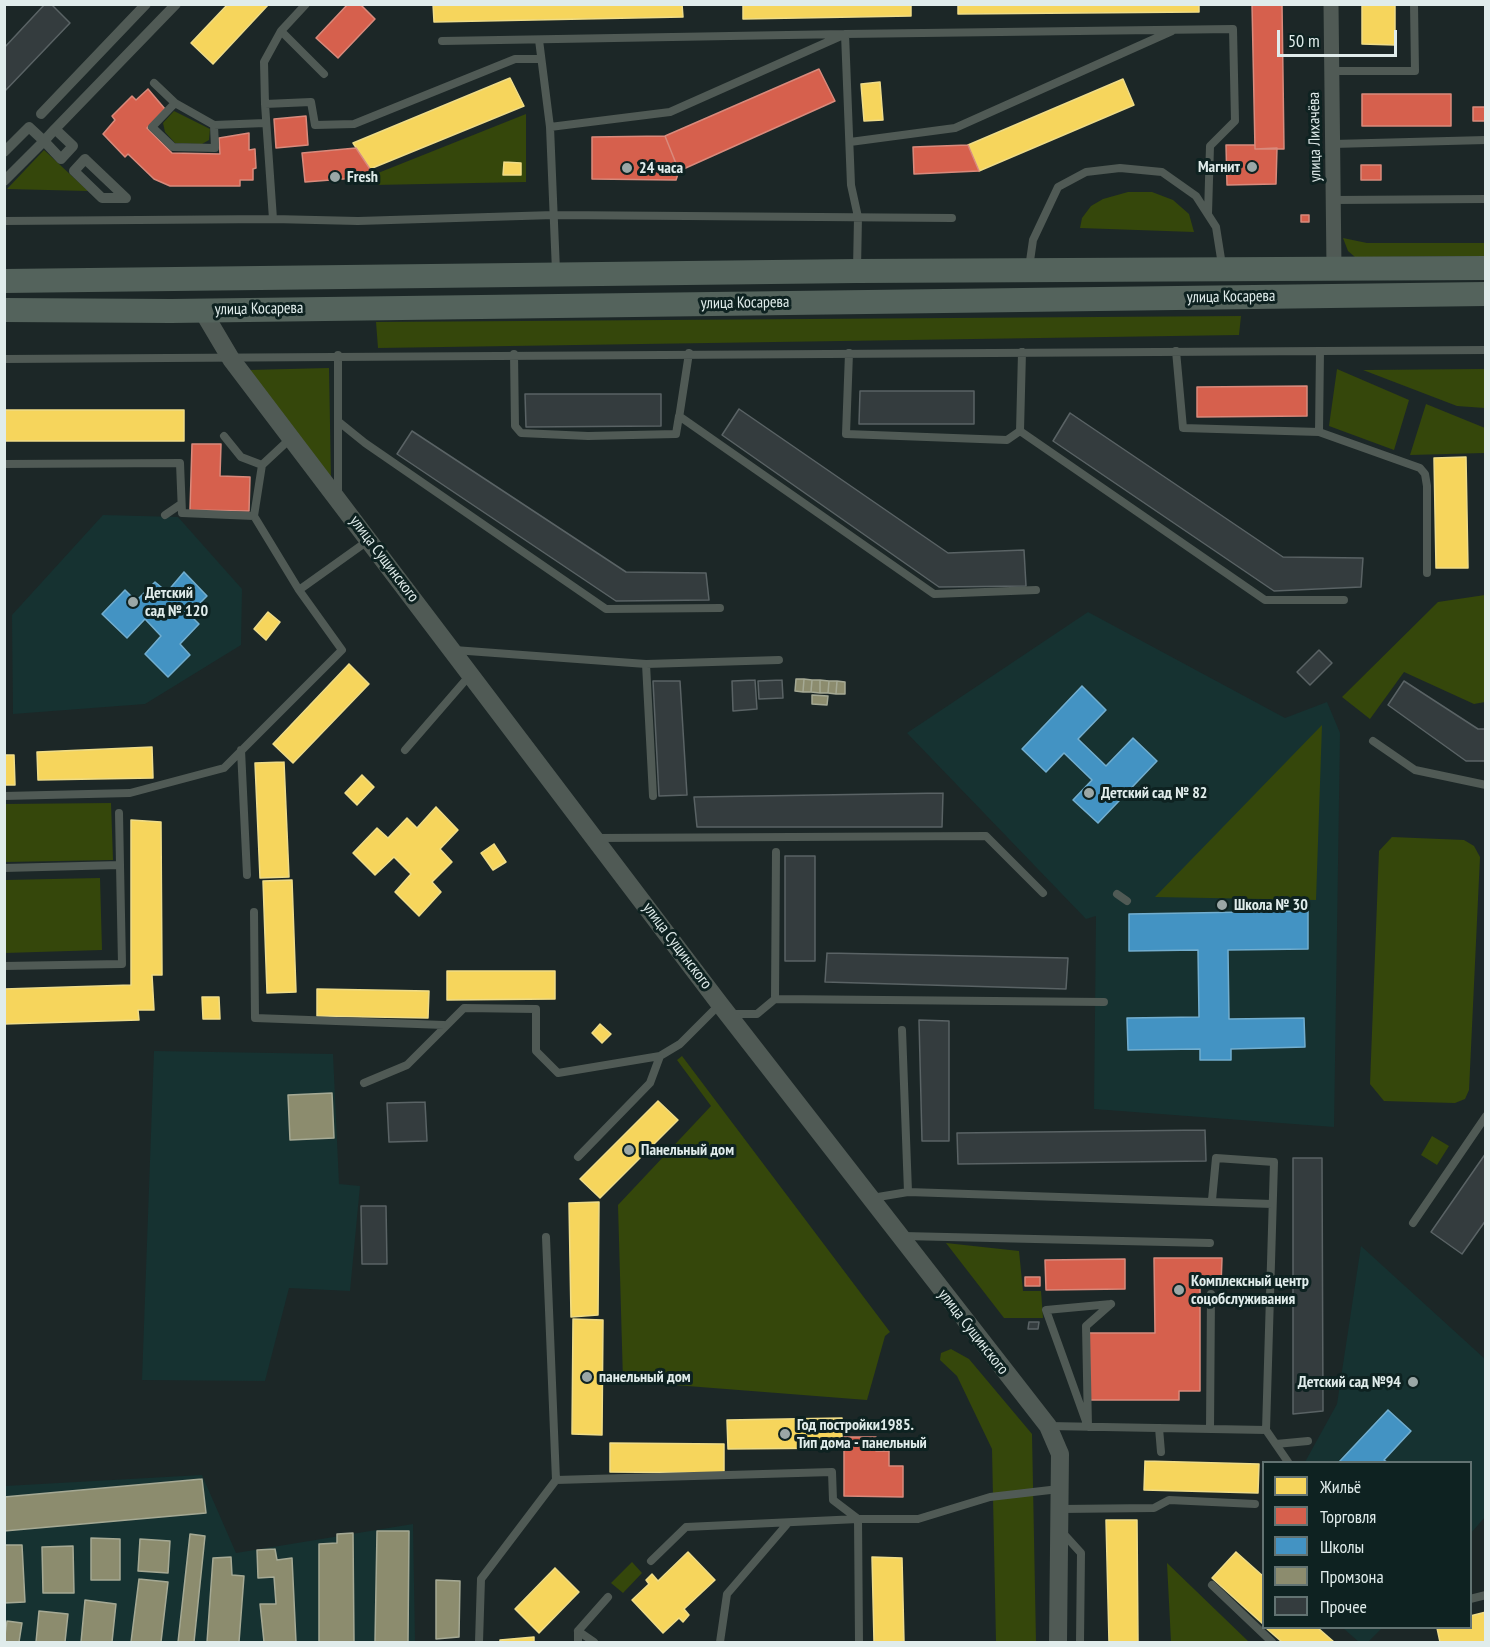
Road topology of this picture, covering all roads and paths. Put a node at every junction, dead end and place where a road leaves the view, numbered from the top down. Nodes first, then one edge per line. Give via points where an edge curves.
1 (146, 4) edge
2 (176, 4) edge
3 (306, 4) edge
4 (1331, 4) edge
5 (1414, 4) edge
6 (1176, 30) junction
7 (281, 31) junction
8 (844, 34) junction
9 (539, 40) junction
10 (442, 41) dead end
11 (541, 59) junction
12 (1331, 71) junction
13 (324, 74) dead end
14 (154, 83) dead end
15 (175, 103) junction
16 (265, 104) junction
17 (41, 114) dead end
18 (265, 123) junction
19 (214, 125) junction
20 (550, 127) junction
21 (55, 129) junction
22 (44, 141) junction
23 (1485, 141) edge
24 (850, 142) junction
25 (1333, 144) junction
26 (4, 152) edge
27 (4, 181) edge
28 (102, 198) joint
29 (1485, 199) edge
30 (1334, 200) junction
31 (1208, 214) junction
32 (554, 215) junction
33 (858, 217) junction
34 (273, 219) junction
35 (952, 219) dead end
36 (4, 221) edge
37 (1334, 268) junction
38 (1485, 268) edge
39 (1223, 269) junction
40 (1029, 270) junction
41 (857, 271) junction
42 (556, 275) junction
43 (201, 279) junction
44 (4, 281) edge
45 (1485, 294) edge
46 (1335, 296) junction
47 (4, 310) edge
48 (202, 310) junction
49 (1485, 350) edge
50 (1176, 351) junction
51 (1320, 351) junction
52 (1022, 352) junction
53 (689, 353) junction
54 (849, 353) junction
55 (514, 354) junction
56 (338, 355) junction
57 (231, 358) junction
58 (4, 359) edge
59 (680, 416) junction
60 (339, 422) junction
61 (1020, 431) junction
62 (1319, 432) junction
63 (224, 436) dead end
64 (293, 436) junction
65 (4, 464) edge
66 (262, 465) junction
67 (338, 497) junction
68 (181, 504) junction
69 (165, 515) dead end
70 (254, 516) junction
71 (369, 540) junction
72 (1427, 573) dead end
73 (299, 590) junction
74 (1036, 590) dead end
75 (1344, 600) dead end
76 (720, 608) dead end
77 (453, 650) junction
78 (779, 660) dead end
79 (646, 664) junction
80 (471, 674) junction
81 (1373, 741) dead end
82 (242, 750) junction
83 (405, 750) dead end
84 (1485, 785) edge
85 (4, 796) edge
86 (653, 796) dead end
87 (119, 813) dead end
88 (595, 838) junction
89 (776, 852) dead end
90 (120, 865) junction
91 (4, 868) edge
92 (247, 875) dead end
93 (1043, 893) dead end
94 (1117, 894) dead end
95 (1127, 901) dead end
96 (254, 912) dead end
97 (4, 966) edge
98 (776, 999) junction
99 (1104, 1002) dead end
100 (724, 1009) junction
101 (444, 1025) junction
102 (902, 1030) dead end
103 (660, 1056) junction
104 (364, 1083) dead end
105 (1485, 1116) edge
106 (578, 1157) dead end
107 (908, 1192) junction
108 (869, 1199) junction
109 (1212, 1200) junction
110 (1272, 1204) junction
111 (1413, 1223) dead end
112 (546, 1236) dead end
113 (899, 1236) junction
114 (1210, 1243) dead end
115 (1211, 1294) dead end
116 (1048, 1426) junction
117 (1088, 1427) junction
118 (1159, 1428) junction
119 (1210, 1429) junction
120 (1266, 1430) junction
121 (1308, 1441) dead end
122 (1276, 1444) junction
123 (1161, 1452) dead end
124 (1287, 1461) edge
125 (556, 1480) junction
126 (1061, 1489) junction
127 (1255, 1504) dead end
128 (1060, 1509) junction
129 (858, 1519) junction
130 (788, 1523) junction
131 (1060, 1530) junction
132 (651, 1561) dead end
133 (1212, 1585) dead end
134 (608, 1597) dead end
135 (578, 1631) junction
136 (479, 1642) edge
137 (578, 1642) edge
138 (594, 1642) edge
139 (720, 1642) edge
140 (859, 1642) edge
141 (1058, 1642) edge
142 (1080, 1642) edge
143 (1272, 1642) edge

1 - 17 street
2 - 21 street
3 - 7 lane
4 - 12 street, улица Лихачёва
5 - 12 lane via 1415,72
6 - 8 lane
6 - 24 lane via 955,128
6 - 31 lane via 1233,29 1235,122 1210,146
7 - 13 lane
7 - 16 lane via 264,62
8 - 9 lane
8 - 20 lane via 670,112
8 - 24 lane
9 - 10 lane
9 - 11 lane
11 - 16 lane via 514,59 354,124 315,125 311,102
11 - 20 lane
12 - 25 street, улица Лихачёва
14 - 15 lane
15 - 19 lane
15 - 19 lane via 152,127 173,147 215,148
16 - 18 lane
18 - 19 lane
18 - 34 lane
20 - 32 lane
21 - 22 street
21 - 22 street via 73,146 61,159
22 - 26 street via 29,127
22 - 27 street
23 - 25 lane
24 - 33 lane via 851,185
25 - 30 street, улица Лихачёва
28 - 28 street via 74,171 85,159 126,198
29 - 30 lane
30 - 37 street, улица Лихачёва
31 - 39 lane via 1216,227
31 - 40 lane via 1196,196 1162,172 1120,168 1086,172 1058,187 1033,240
32 - 33 lane
32 - 34 lane
32 - 42 lane
33 - 35 lane
33 - 41 lane
34 - 36 lane
37 - 38 main road, улица Косарева
37 - 39 main road, улица Косарева
37 - 46 main road
39 - 40 main road, улица Косарева
40 - 41 main road, улица Косарева
41 - 42 main road, улица Косарева
42 - 43 main road, улица Косарева
43 - 44 main road, улица Косарева
43 - 48 main road, улица Сущинского
45 - 46 main road, улица Косарева
46 - 48 main road, улица Косарева
47 - 48 main road, улица Косарева
48 - 57 street, улица Сущинского
49 - 51 lane
50 - 51 lane
50 - 52 lane
50 - 62 lane via 1183,428
51 - 62 lane
52 - 54 lane
52 - 61 lane
53 - 54 lane
53 - 55 lane
53 - 59 lane
54 - 61 lane via 846,434 1007,440
55 - 56 lane
55 - 59 lane via 515,426 521,433 676,434
56 - 57 lane
56 - 60 lane
57 - 58 lane
57 - 64 street, улица Сущинского
59 - 74 lane via 934,594
60 - 67 lane
60 - 76 lane via 606,609
61 - 75 lane via 1265,600
62 - 72 lane via 1420,468 1425,474
63 - 66 lane via 241,457
64 - 66 lane
64 - 67 street, улица Сущинского
65 - 68 lane via 180,463
66 - 70 lane
67 - 71 street, улица Сущинского
68 - 69 lane
68 - 70 lane via 182,513
70 - 73 lane
71 - 73 lane
71 - 77 street, улица Сущинского
73 - 82 lane via 342,650
77 - 79 lane
77 - 80 street, улица Сущинского
78 - 79 lane
79 - 86 lane
80 - 83 lane
80 - 88 street, улица Сущинского
81 - 84 lane via 1415,770
82 - 85 lane via 224,768 130,793
82 - 92 lane
87 - 90 lane
88 - 93 lane via 986,836
88 - 100 street, улица Сущинского
89 - 98 lane
90 - 91 lane
90 - 97 lane via 122,964
94 - 95 lane
96 - 101 lane via 255,1018
98 - 99 lane
98 - 100 lane via 757,1014
100 - 103 lane
100 - 108 street, улица Сущинского
101 - 103 lane via 464,1008 536,1009 536,1051 558,1073
101 - 104 lane via 407,1065
102 - 107 lane
103 - 106 lane via 650,1083
105 - 111 lane
107 - 108 lane
107 - 109 lane
108 - 113 street, улица Сущинского
109 - 110 lane
109 - 110 lane via 1216,1158 1270,1161 1274,1162
110 - 120 lane
112 - 125 lane
113 - 114 lane
113 - 116 street, улица Сущинского
115 - 119 lane
116 - 117 lane
116 - 126 street, улица Сущинского via 1060,1454
117 - 117 lane via 1086,1326 1111,1304 1046,1310
117 - 118 lane
118 - 119 lane
118 - 123 lane
119 - 120 lane
120 - 122 lane
121 - 122 lane
122 - 124 lane
125 - 129 lane via 832,1472 833,1500
125 - 136 lane via 481,1580
126 - 128 street, улица Сущинского
126 - 129 lane via 990,1497 918,1519
127 - 128 lane via 1169,1500 1154,1508
128 - 131 street, улица Сущинского
129 - 130 lane
129 - 140 lane
130 - 132 lane via 686,1527
130 - 139 lane via 727,1594
131 - 141 street, улица Сущинского
131 - 142 lane via 1080,1553
133 - 143 lane
134 - 135 lane
135 - 137 lane
135 - 138 lane

